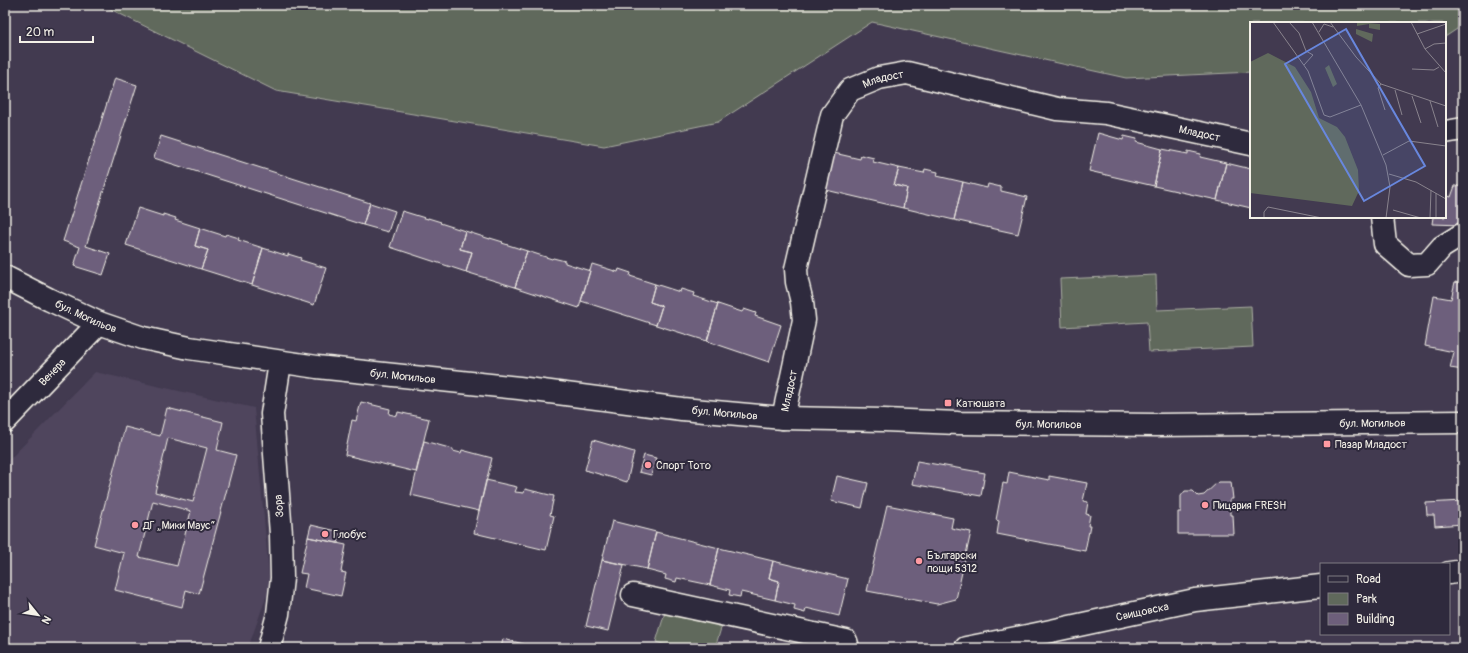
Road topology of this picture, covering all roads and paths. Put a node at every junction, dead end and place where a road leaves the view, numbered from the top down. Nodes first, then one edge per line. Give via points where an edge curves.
1 (1463, 129) edge
2 (1446, 132) edge
3 (1250, 144) edge
4 (1382, 218) edge
5 (1463, 234) edge
6 (5, 277) edge
7 (99, 323) junction
8 (280, 363) junction
9 (783, 418) junction
10 (5, 421) edge
11 (1463, 422) edge
12 (1463, 571) edge
13 (1450, 573) edge
14 (1320, 586) edge
15 (633, 595) dead end
16 (269, 648) edge
17 (848, 648) edge
18 (966, 648) edge

1 - 2 street
3 - 9 street, Младост via 1106,113 1057,109 907,73 879,78 850,90 832,115 796,269 804,320
4 - 5 street via 1385,244 1409,265 1427,264 1442,247
6 - 7 street, бул. Могильов
7 - 8 street, бул. Могильов via 143,338
7 - 10 street, Венера
8 - 9 street, бул. Могильов via 519,388 682,409
8 - 16 street, Зора via 272,414 282,534 282,578 278,614
9 - 11 street, бул. Могильов via 1070,425
12 - 13 street
14 - 18 street, Свищовска via 1195,600
15 - 17 street via 846,641

